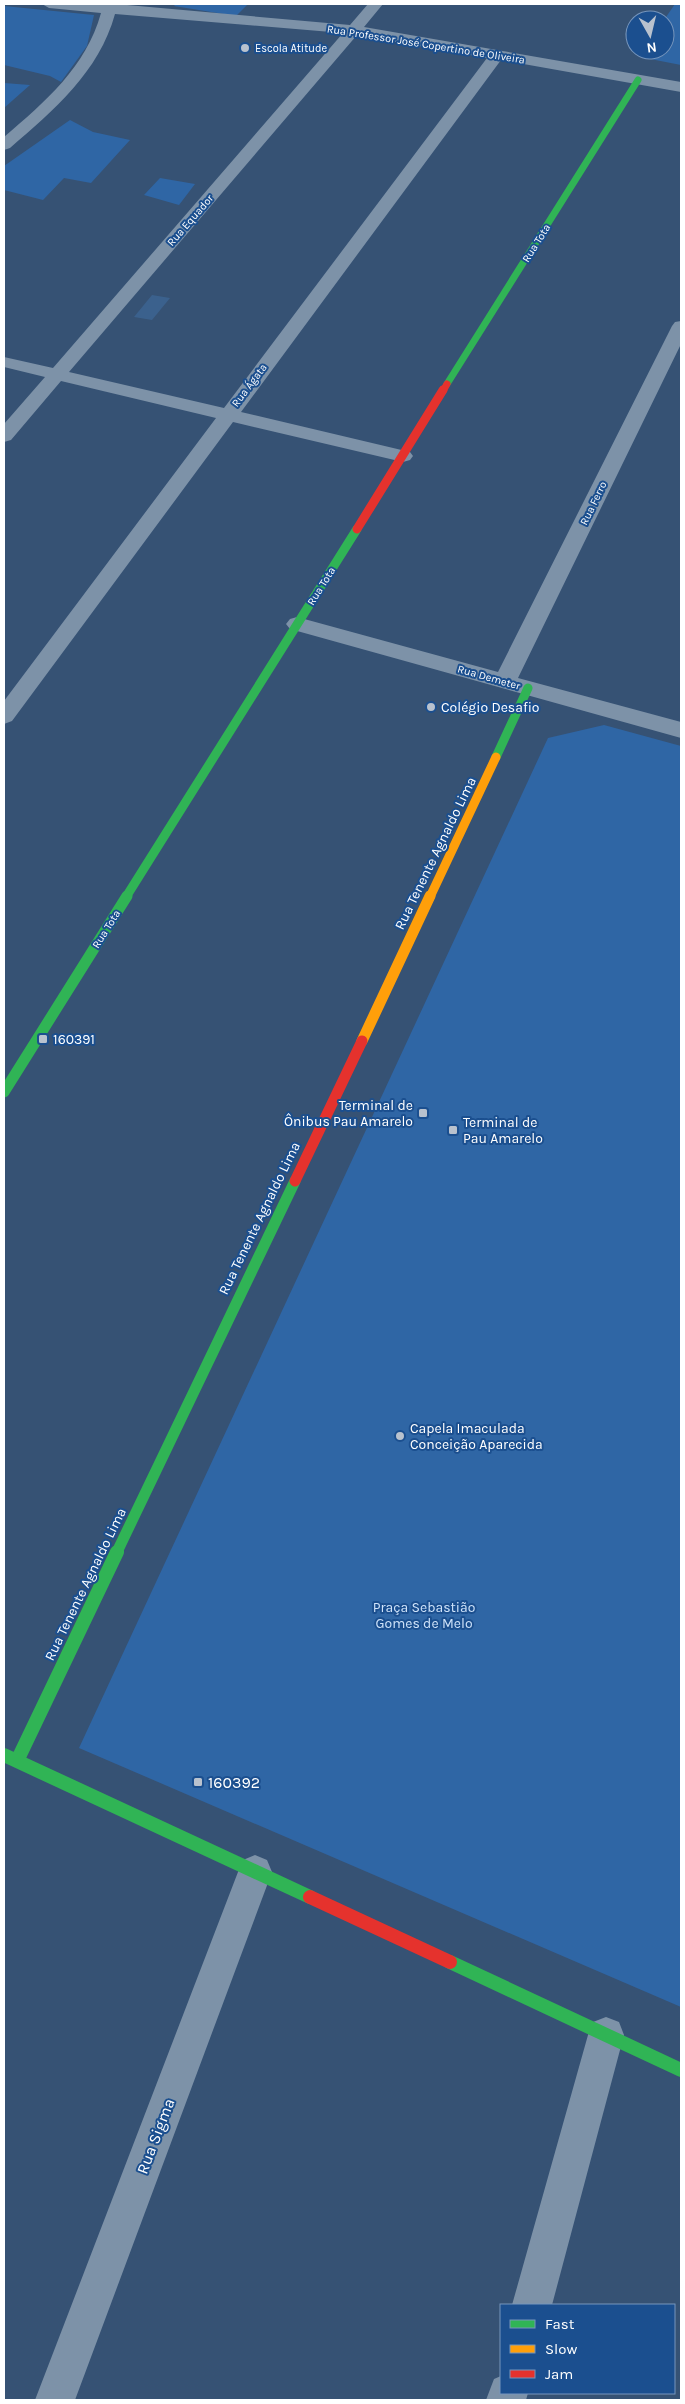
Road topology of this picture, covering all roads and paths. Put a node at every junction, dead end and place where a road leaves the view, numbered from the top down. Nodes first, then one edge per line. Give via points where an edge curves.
1 (49, 4) edge
2 (376, 4) edge
3 (109, 6) edge
4 (354, 30) junction
5 (497, 55) junction
6 (638, 80) junction
7 (681, 87) edge
8 (4, 145) edge
9 (681, 326) edge
10 (4, 362) edge
11 (56, 374) junction
12 (228, 414) junction
13 (4, 436) edge
14 (403, 456) junction
15 (297, 624) junction
16 (505, 681) junction
17 (528, 688) junction
18 (4, 716) edge
19 (681, 730) edge
20 (4, 1092) edge
21 (4, 1755) edge
22 (17, 1761) junction
23 (255, 1872) junction
24 (606, 2035) junction
25 (681, 2070) edge
26 (532, 2304) edge
27 (55, 2400) edge

1 - 3 street, Rua Professor José Copertino de Oliveira
2 - 4 street, Rua Equador
3 - 4 street, Rua Professor José Copertino de Oliveira
3 - 8 street via 88,60 55,101
4 - 5 street, Rua Professor José Copertino de Oliveira
4 - 11 street, Rua Equador
5 - 6 street, Rua Professor José Copertino de Oliveira
5 - 12 street, Rua Ágata
6 - 7 street, Rua Professor José Copertino de Oliveira
6 - 14 street, Rua Tota
9 - 16 street, Rua Ferro
10 - 11 street
11 - 12 street
11 - 13 street, Rua Equador
12 - 14 street
12 - 18 street, Rua Ágata
14 - 15 street, Rua Tota
15 - 16 street, Rua Demeter
15 - 20 street, Rua Tota
16 - 17 street, Rua Demeter
17 - 19 street, Rua Demeter
17 - 22 street, Rua Tenente Agnaldo Lima
21 - 22 street
22 - 23 street
23 - 24 street
23 - 27 street, Rua Sigma
24 - 25 street
24 - 26 street

